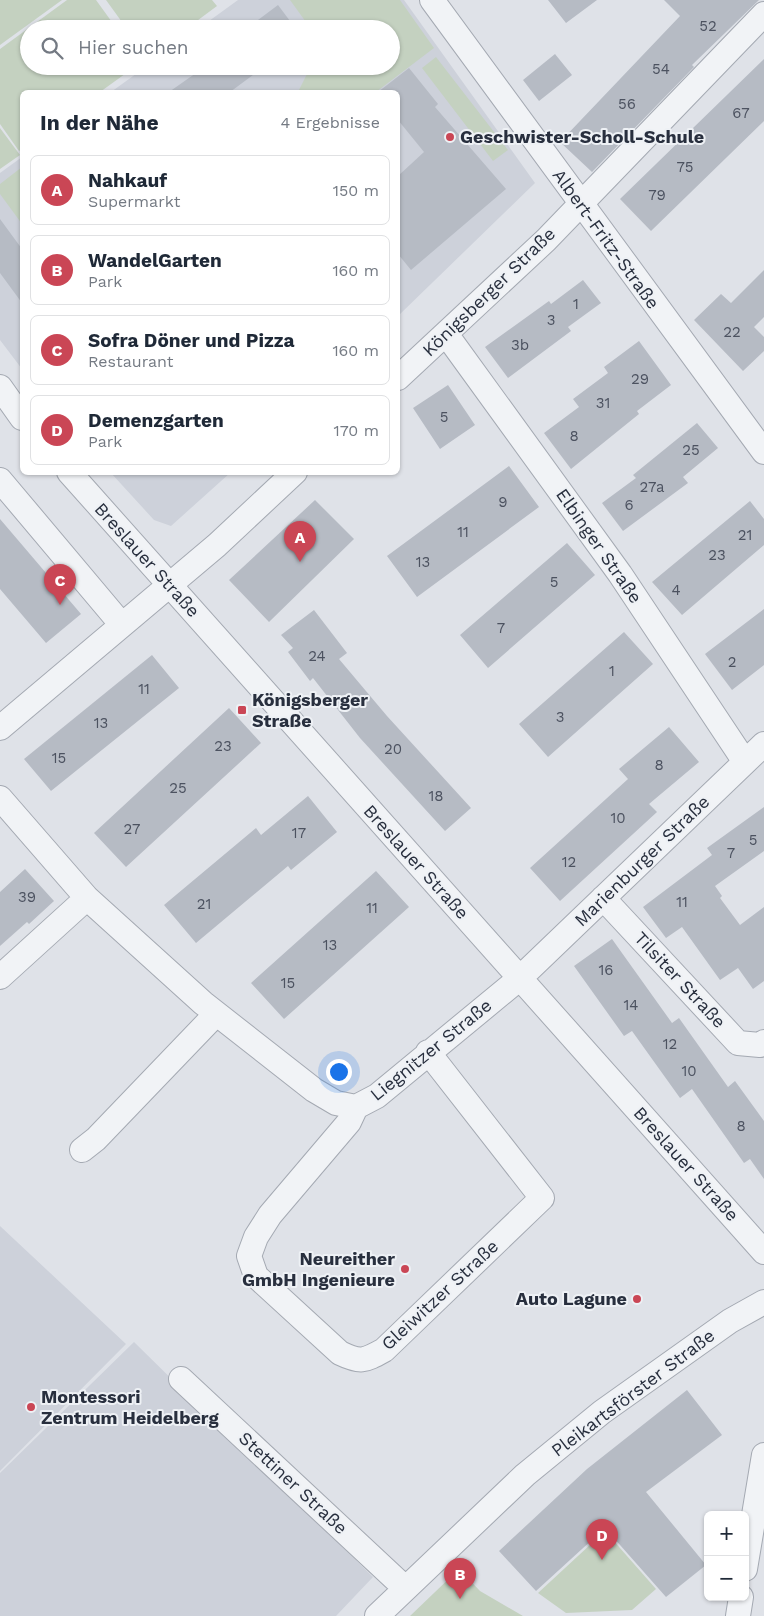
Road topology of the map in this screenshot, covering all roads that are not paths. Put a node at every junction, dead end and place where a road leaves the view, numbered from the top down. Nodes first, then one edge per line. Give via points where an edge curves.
1 (432, 0) edge
2 (764, 14) edge
3 (580, 204) junction
4 (446, 334) junction
5 (400, 376) edge
6 (0, 387) edge
7 (20, 415) edge
8 (764, 452) edge
9 (72, 475) edge
10 (292, 475) edge
11 (0, 480) edge
12 (169, 586) junction
13 (122, 625) junction
14 (0, 728) edge
15 (764, 744) edge
16 (745, 762) junction
17 (0, 798) edge
18 (87, 898) junction
19 (603, 898) junction
20 (0, 977) edge
21 (520, 978) junction
22 (216, 1014) junction
23 (764, 1042) edge
24 (428, 1052) junction
25 (356, 1107) junction
26 (82, 1150) dead end
27 (764, 1252) edge
28 (764, 1302) edge
29 (181, 1378) dead end
30 (764, 1456) edge
31 (747, 1556) edge
32 (405, 1588) junction
33 (740, 1601) edge
34 (377, 1616) edge
35 (738, 1616) edge

1 - 3 street, Albert-Fritz-Straße
2 - 3 street, Königsberger Straße
3 - 4 street, Königsberger Straße
3 - 8 street, Albert-Fritz-Straße
4 - 5 street, Königsberger Straße
4 - 16 street, Elbinger Straße via 620,574
6 - 7 street
9 - 12 street, Breslauer Straße
10 - 12 street
11 - 13 street
12 - 13 street
12 - 21 street, Breslauer Straße
13 - 14 street
15 - 16 street, Marienburger Straße
16 - 19 street, Marienburger Straße
17 - 18 street, Liegnitzer Straße
18 - 20 street
18 - 22 street, Liegnitzer Straße
19 - 21 street, Marienburger Straße
19 - 23 street, Tilsiter Straße via 738,1043 760,1045
21 - 24 street, Liegnitzer Straße
21 - 27 street, Breslauer Straße
22 - 25 street, Liegnitzer Straße via 314,1090 336,1103
22 - 26 street
24 - 25 street, Liegnitzer Straße via 377,1096
24 - 25 street, Gleiwitzer Straße via 542,1198 384,1350 365,1360 354,1360 340,1352 256,1276 249,1256 270,1215 349,1122
28 - 32 street, Pleikartsförster Straße via 730,1321 602,1412 525,1476
29 - 32 street, Stettiner Straße
30 - 31 street
32 - 34 street, Pleikartsförster Straße
33 - 35 street

